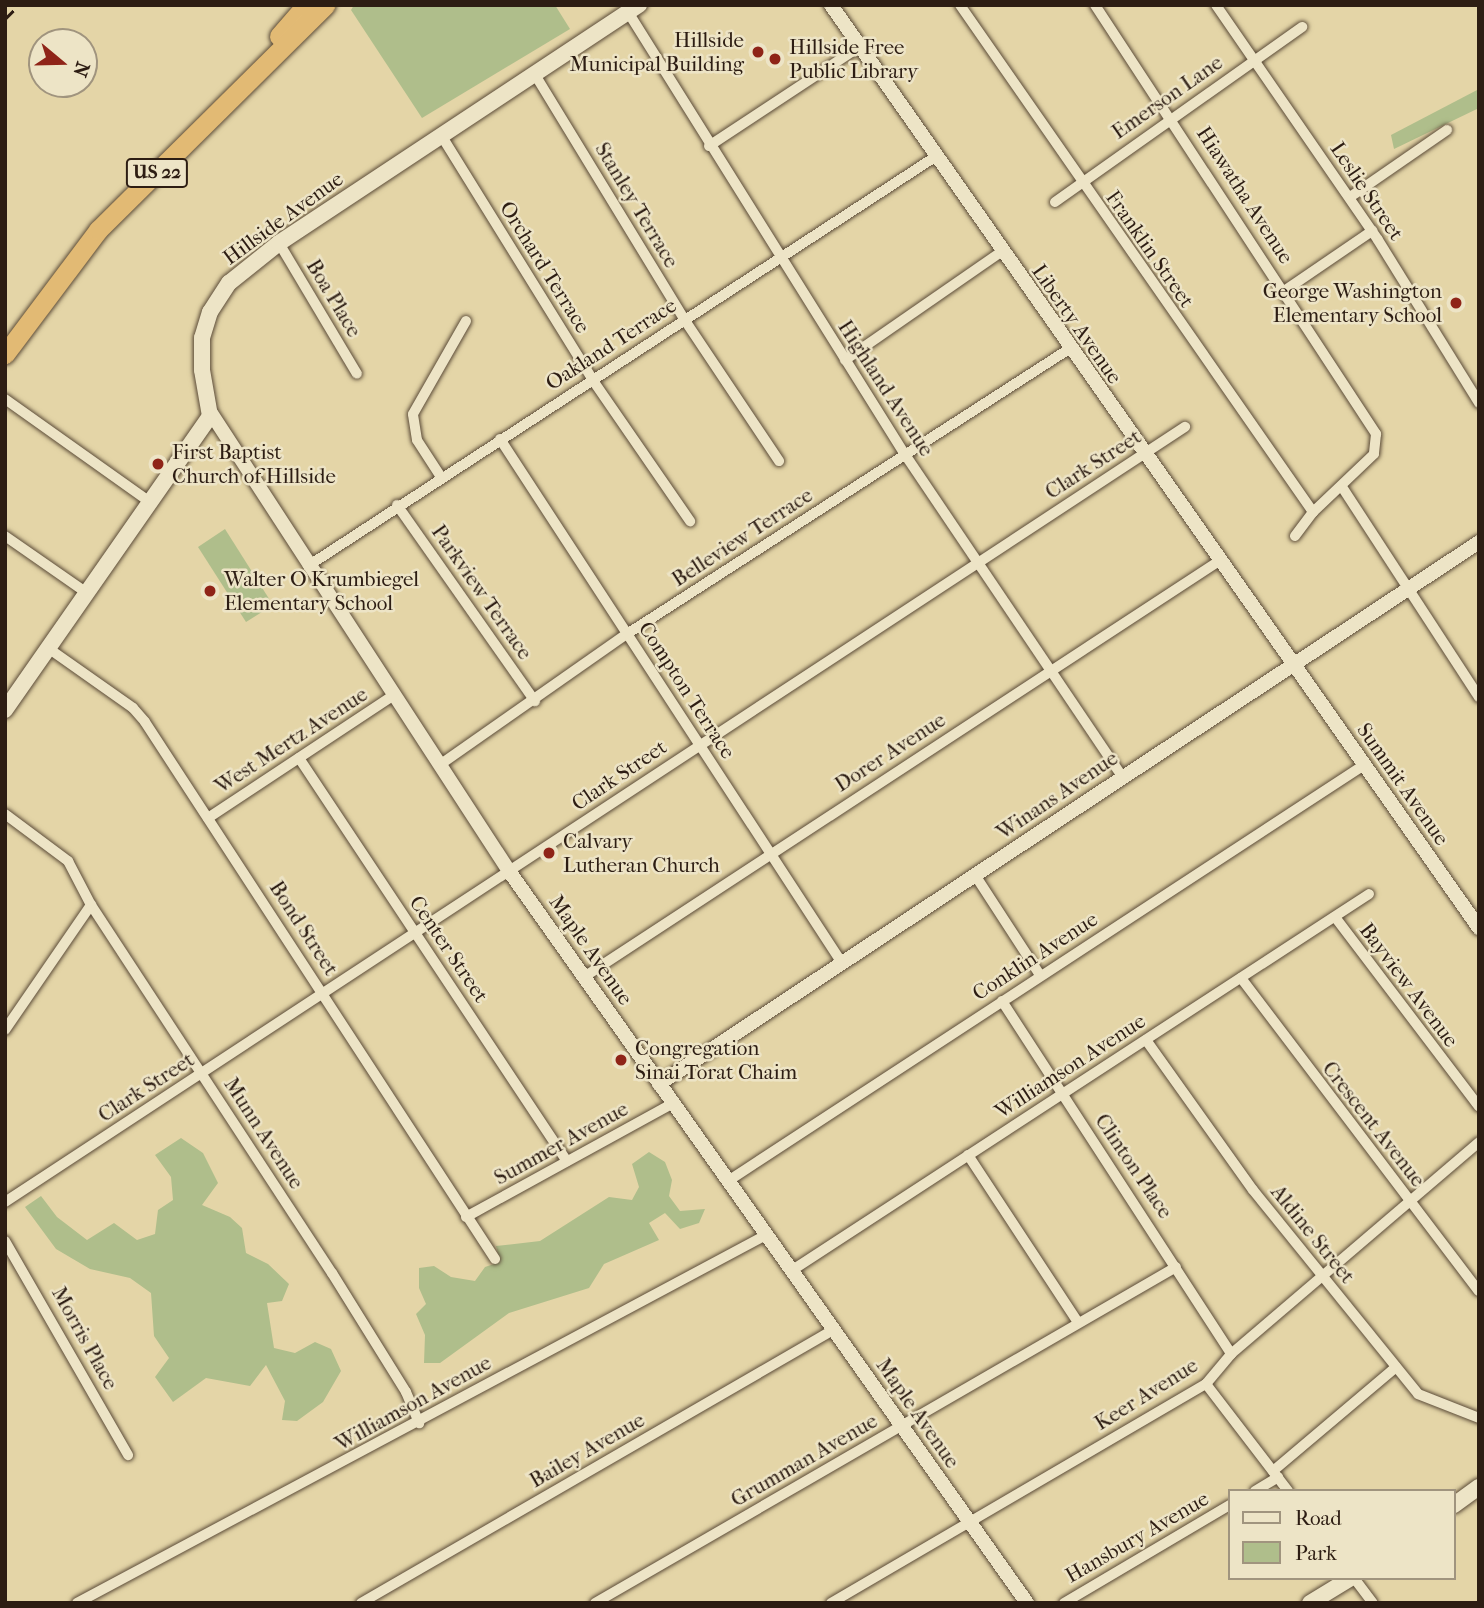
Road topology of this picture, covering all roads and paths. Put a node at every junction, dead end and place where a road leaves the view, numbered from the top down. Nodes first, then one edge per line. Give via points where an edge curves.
1 (306, 5) edge
2 (325, 5) edge
3 (831, 5) edge
4 (960, 5) edge
5 (1095, 5) edge
6 (1216, 5) edge
7 (633, 9) edge
8 (1302, 27) dead end
9 (859, 47) junction
10 (1253, 60) junction
11 (534, 73) junction
12 (1171, 117) junction
13 (1447, 130) dead end
14 (441, 135) junction
15 (709, 146) junction
16 (935, 157) junction
17 (1080, 182) junction
18 (1350, 197) junction
19 (1055, 202) dead end
20 (1372, 230) junction
21 (279, 243) junction
22 (1001, 252) junction
23 (780, 257) junction
24 (1284, 291) junction
25 (684, 319) junction
26 (466, 321) dead end
27 (5, 332) edge
28 (1069, 349) junction
29 (5, 354) edge
30 (845, 360) junction
31 (357, 374) dead end
32 (592, 379) junction
33 (5, 399) edge
34 (1479, 403) edge
35 (211, 412) junction
36 (1185, 427) dead end
37 (500, 439) junction
38 (904, 453) junction
39 (1144, 454) junction
40 (779, 461) dead end
41 (441, 477) junction
42 (1342, 487) junction
43 (150, 502) junction
44 (397, 505) junction
45 (1313, 512) junction
46 (690, 521) dead end
47 (5, 536) edge
48 (1296, 536) dead end
49 (1479, 542) edge
50 (1219, 561) junction
51 (979, 563) junction
52 (309, 566) junction
53 (1407, 589) junction
54 (87, 593) junction
55 (627, 634) junction
56 (48, 648) junction
57 (1294, 663) junction
58 (1051, 670) junction
59 (394, 695) junction
60 (1479, 697) edge
61 (534, 701) junction
62 (5, 710) edge
63 (699, 744) junction
64 (299, 758) junction
65 (441, 764) junction
66 (1364, 765) junction
67 (1122, 776) junction
68 (5, 814) edge
69 (208, 818) junction
70 (770, 853) junction
71 (509, 872) junction
72 (975, 875) junction
73 (1369, 894) dead end
74 (91, 905) junction
75 (1335, 917) junction
76 (1479, 928) edge
77 (416, 933) junction
78 (842, 963) junction
79 (1040, 975) junction
80 (584, 977) junction
81 (1241, 978) junction
82 (323, 993) junction
83 (1002, 1001) junction
84 (5, 1030) edge
85 (1146, 1040) junction
86 (202, 1073) junction
87 (659, 1084) junction
88 (1062, 1095) junction
89 (673, 1103) junction
90 (1479, 1107) edge
91 (1479, 1142) edge
92 (968, 1155) junction
93 (568, 1161) junction
94 (728, 1181) junction
95 (1410, 1201) junction
96 (5, 1202) edge
97 (466, 1217) junction
98 (766, 1235) junction
99 (5, 1241) edge
100 (495, 1259) dead end
101 (1176, 1266) junction
102 (791, 1271) junction
103 (1323, 1277) junction
104 (1479, 1291) edge
105 (1077, 1321) junction
106 (832, 1330) junction
107 (1231, 1354) junction
108 (1396, 1367) junction
109 (1206, 1384) junction
110 (1479, 1418) edge
111 (419, 1423) junction
112 (901, 1427) junction
113 (128, 1455) dead end
114 (1276, 1474) junction
115 (1479, 1487) edge
116 (1257, 1489) edge
117 (1287, 1489) edge
118 (1456, 1504) edge
119 (1228, 1506) edge
120 (970, 1524) junction
121 (1350, 1580) edge
122 (1355, 1580) edge
123 (601, 1601) edge
124 (77, 1603) edge
125 (361, 1603) edge
126 (831, 1603) edge
127 (1027, 1603) edge
128 (1064, 1603) edge
129 (1310, 1603) edge
130 (1373, 1603) edge

1 - 27 highway, US 22 via 79,232
2 - 29 highway, US 22 via 98,230
3 - 9 street, Liberty Avenue
4 - 17 street, Franklin Street
5 - 12 street, Hiawatha Avenue
6 - 10 street, Leslie Street
7 - 11 main road, Hillside Avenue
7 - 15 street, Highland Avenue
8 - 10 street, Emerson Lane
9 - 15 street
9 - 16 street, Liberty Avenue
10 - 12 street, Emerson Lane
10 - 18 street, Leslie Street
11 - 14 main road, Hillside Avenue
11 - 25 street, Stanley Terrace
12 - 17 street, Emerson Lane
12 - 24 street, Hiawatha Avenue
13 - 18 street
14 - 21 main road, Hillside Avenue
14 - 32 street, Orchard Terrace
15 - 23 street, Highland Avenue
16 - 22 street, Liberty Avenue
16 - 23 street, Oakland Terrace
17 - 19 street, Emerson Lane
17 - 45 street, Franklin Street
18 - 20 street, Leslie Street
20 - 24 street
20 - 34 street, Leslie Street
21 - 31 street, Boa Place
21 - 35 main road, Hillside Avenue via 229,283 207,319 201,362
22 - 28 street, Liberty Avenue
22 - 30 street
23 - 25 street, Oakland Terrace
23 - 30 street, Highland Avenue
24 - 42 street, Hiawatha Avenue via 1378,444
25 - 32 street, Oakland Terrace
25 - 40 street, Stanley Terrace
26 - 41 street via 413,414 417,440
28 - 38 street, Belleview Terrace
28 - 39 street, Liberty Avenue
30 - 38 street, Highland Avenue
32 - 37 street, Oakland Terrace
32 - 46 street, Orchard Terrace
33 - 43 street
35 - 43 main road
35 - 52 street, Maple Avenue
36 - 39 street, Clark Street
37 - 41 street, Oakland Terrace
37 - 55 street, Compton Terrace
38 - 51 street, Highland Avenue
38 - 55 street, Belleview Terrace
39 - 50 street, Liberty Avenue
39 - 51 street, Clark Street
41 - 44 street, Oakland Terrace
42 - 45 street
42 - 53 street
43 - 54 main road
44 - 52 street, Oakland Terrace
44 - 61 street, Parkview Terrace
45 - 48 street
47 - 54 street
49 - 53 street, Winans Avenue
50 - 57 street, Liberty Avenue
50 - 58 street, Dorer Avenue
51 - 58 street, Highland Avenue
51 - 63 street, Clark Street
52 - 59 street, Maple Avenue
53 - 57 street, Winans Avenue
53 - 60 street
54 - 56 main road
55 - 61 street, Belleview Terrace
55 - 63 street, Compton Terrace
56 - 62 main road
56 - 69 street, Bond Street via 138,712
57 - 66 street, Summit Avenue
57 - 67 street, Winans Avenue
58 - 67 street, Highland Avenue
58 - 70 street, Dorer Avenue
59 - 64 street, West Mertz Avenue
59 - 65 street, Maple Avenue
61 - 65 street, Belleview Terrace
63 - 70 street, Compton Terrace
63 - 71 street, Clark Street
64 - 69 street, West Mertz Avenue
64 - 77 street, Center Street
65 - 71 street, Maple Avenue
66 - 76 street, Summit Avenue
66 - 79 street, Conklin Avenue
67 - 72 street, Winans Avenue
68 - 74 street, Munn Avenue via 68,861
69 - 82 street, Bond Street
70 - 78 street, Compton Terrace
70 - 80 street, Dorer Avenue
71 - 77 street, Clark Street
71 - 80 street, Maple Avenue
72 - 78 street, Winans Avenue
72 - 79 street
73 - 75 street, Williamson Avenue
74 - 84 street
74 - 86 street, Munn Avenue
75 - 81 street, Williamson Avenue
75 - 90 street, Bayview Avenue
77 - 82 street, Clark Street
77 - 93 street, Center Street
78 - 87 street, Winans Avenue
79 - 83 street, Conklin Avenue
80 - 87 street, Maple Avenue
81 - 85 street, Williamson Avenue
81 - 95 street, Crescent Avenue
82 - 86 street, Clark Street
82 - 97 street, Bond Street
83 - 88 street, Clinton Place
83 - 94 street, Conklin Avenue
85 - 88 street, Williamson Avenue
85 - 103 street, Aldine Street via 1253,1190
86 - 96 street, Clark Street
86 - 111 street, Munn Avenue via 406,1392
87 - 89 street, Maple Avenue
88 - 92 street, Williamson Avenue
88 - 101 street, Clinton Place
89 - 93 street, Summer Avenue
89 - 94 street, Maple Avenue
91 - 95 street, Keer Avenue
92 - 102 street, Williamson Avenue
92 - 105 street
93 - 97 street, Summer Avenue
94 - 98 street, Maple Avenue
95 - 103 street, Keer Avenue
95 - 104 street, Crescent Avenue
97 - 100 street, Bond Street
98 - 102 street, Maple Avenue
98 - 111 street, Williamson Avenue
99 - 113 street, Morris Place
101 - 105 street, Grumman Avenue
101 - 107 street, Clinton Place
102 - 106 street, Maple Avenue
103 - 107 street, Keer Avenue
103 - 108 street, Aldine Street
105 - 112 street, Grumman Avenue
106 - 112 street, Maple Avenue
106 - 125 street, Bailey Avenue
107 - 109 street, Keer Avenue
108 - 110 street, Aldine Street via 1418,1394
108 - 114 street
109 - 114 street
109 - 120 street, Keer Avenue
111 - 124 street, Williamson Avenue
112 - 120 street, Maple Avenue
112 - 123 street, Grumman Avenue
114 - 116 street
114 - 117 street
115 - 118 main road
119 - 128 street, Hansbury Avenue
120 - 126 street, Keer Avenue
120 - 127 street, Maple Avenue
121 - 129 main road
122 - 130 street

